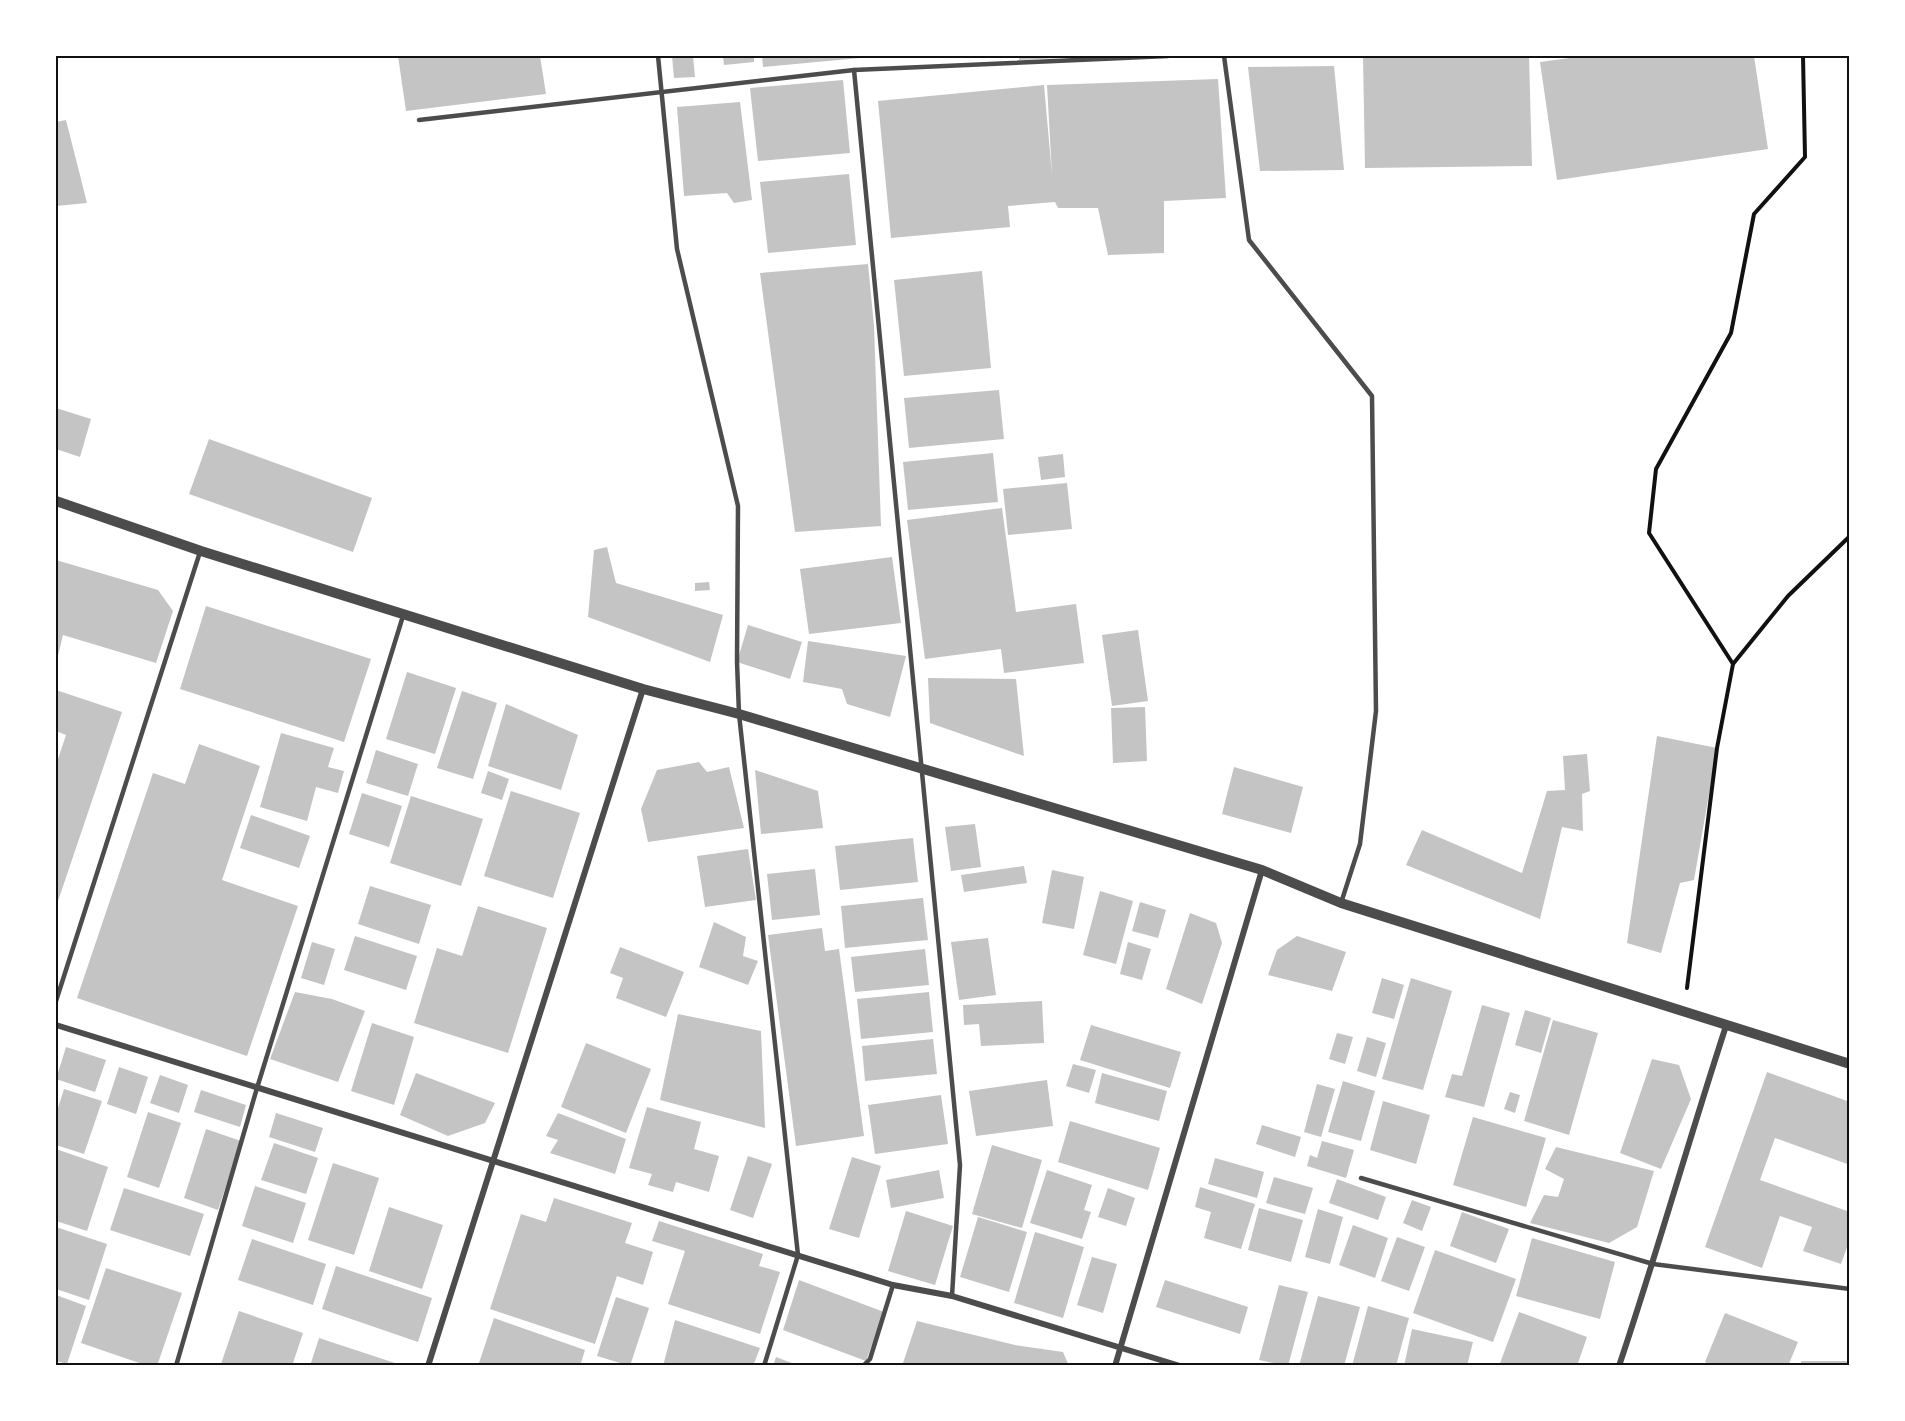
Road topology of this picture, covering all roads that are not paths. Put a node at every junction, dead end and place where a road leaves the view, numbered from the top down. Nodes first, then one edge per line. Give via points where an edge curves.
1 (658, 56) edge
2 (1168, 56) edge
3 (1224, 56) edge
4 (854, 70) junction
5 (662, 93) junction
6 (420, 120) dead end
7 (56, 501) edge
8 (201, 551) junction
9 (404, 615) junction
10 (643, 689) junction
11 (739, 714) junction
12 (924, 770) junction
13 (1262, 870) junction
14 (1341, 903) junction
15 (56, 1001) edge
16 (56, 1025) edge
17 (1726, 1026) junction
18 (1850, 1064) edge
19 (257, 1088) junction
20 (495, 1160) junction
21 (1361, 1178) dead end
22 (798, 1255) junction
23 (1653, 1264) junction
24 (893, 1285) junction
25 (1850, 1289) edge
26 (952, 1296) junction
27 (1121, 1347) junction
28 (176, 1365) edge
29 (428, 1365) edge
30 (764, 1365) edge
31 (863, 1365) edge
32 (1115, 1365) edge
33 (1180, 1365) edge
34 (1619, 1365) edge

1 - 5 lane
2 - 4 lane
3 - 14 lane via 1249,240 1372,396 1376,711 1360,844
4 - 5 lane
4 - 12 lane
5 - 6 lane
5 - 11 lane via 677,249 738,506
7 - 8 street
8 - 9 street
8 - 15 lane
9 - 10 street
9 - 19 lane
10 - 11 street
10 - 20 street
11 - 12 street
11 - 22 lane
12 - 13 street
12 - 26 lane via 960,1165
13 - 14 street
13 - 27 street
14 - 17 street
16 - 19 street
17 - 18 street
17 - 23 street
19 - 20 street
19 - 28 lane
20 - 22 street
20 - 29 street
21 - 23 lane
22 - 24 street
22 - 30 lane
23 - 25 lane
23 - 34 street
24 - 26 street
24 - 31 lane via 870,1359
26 - 27 street
27 - 32 street
27 - 33 street

